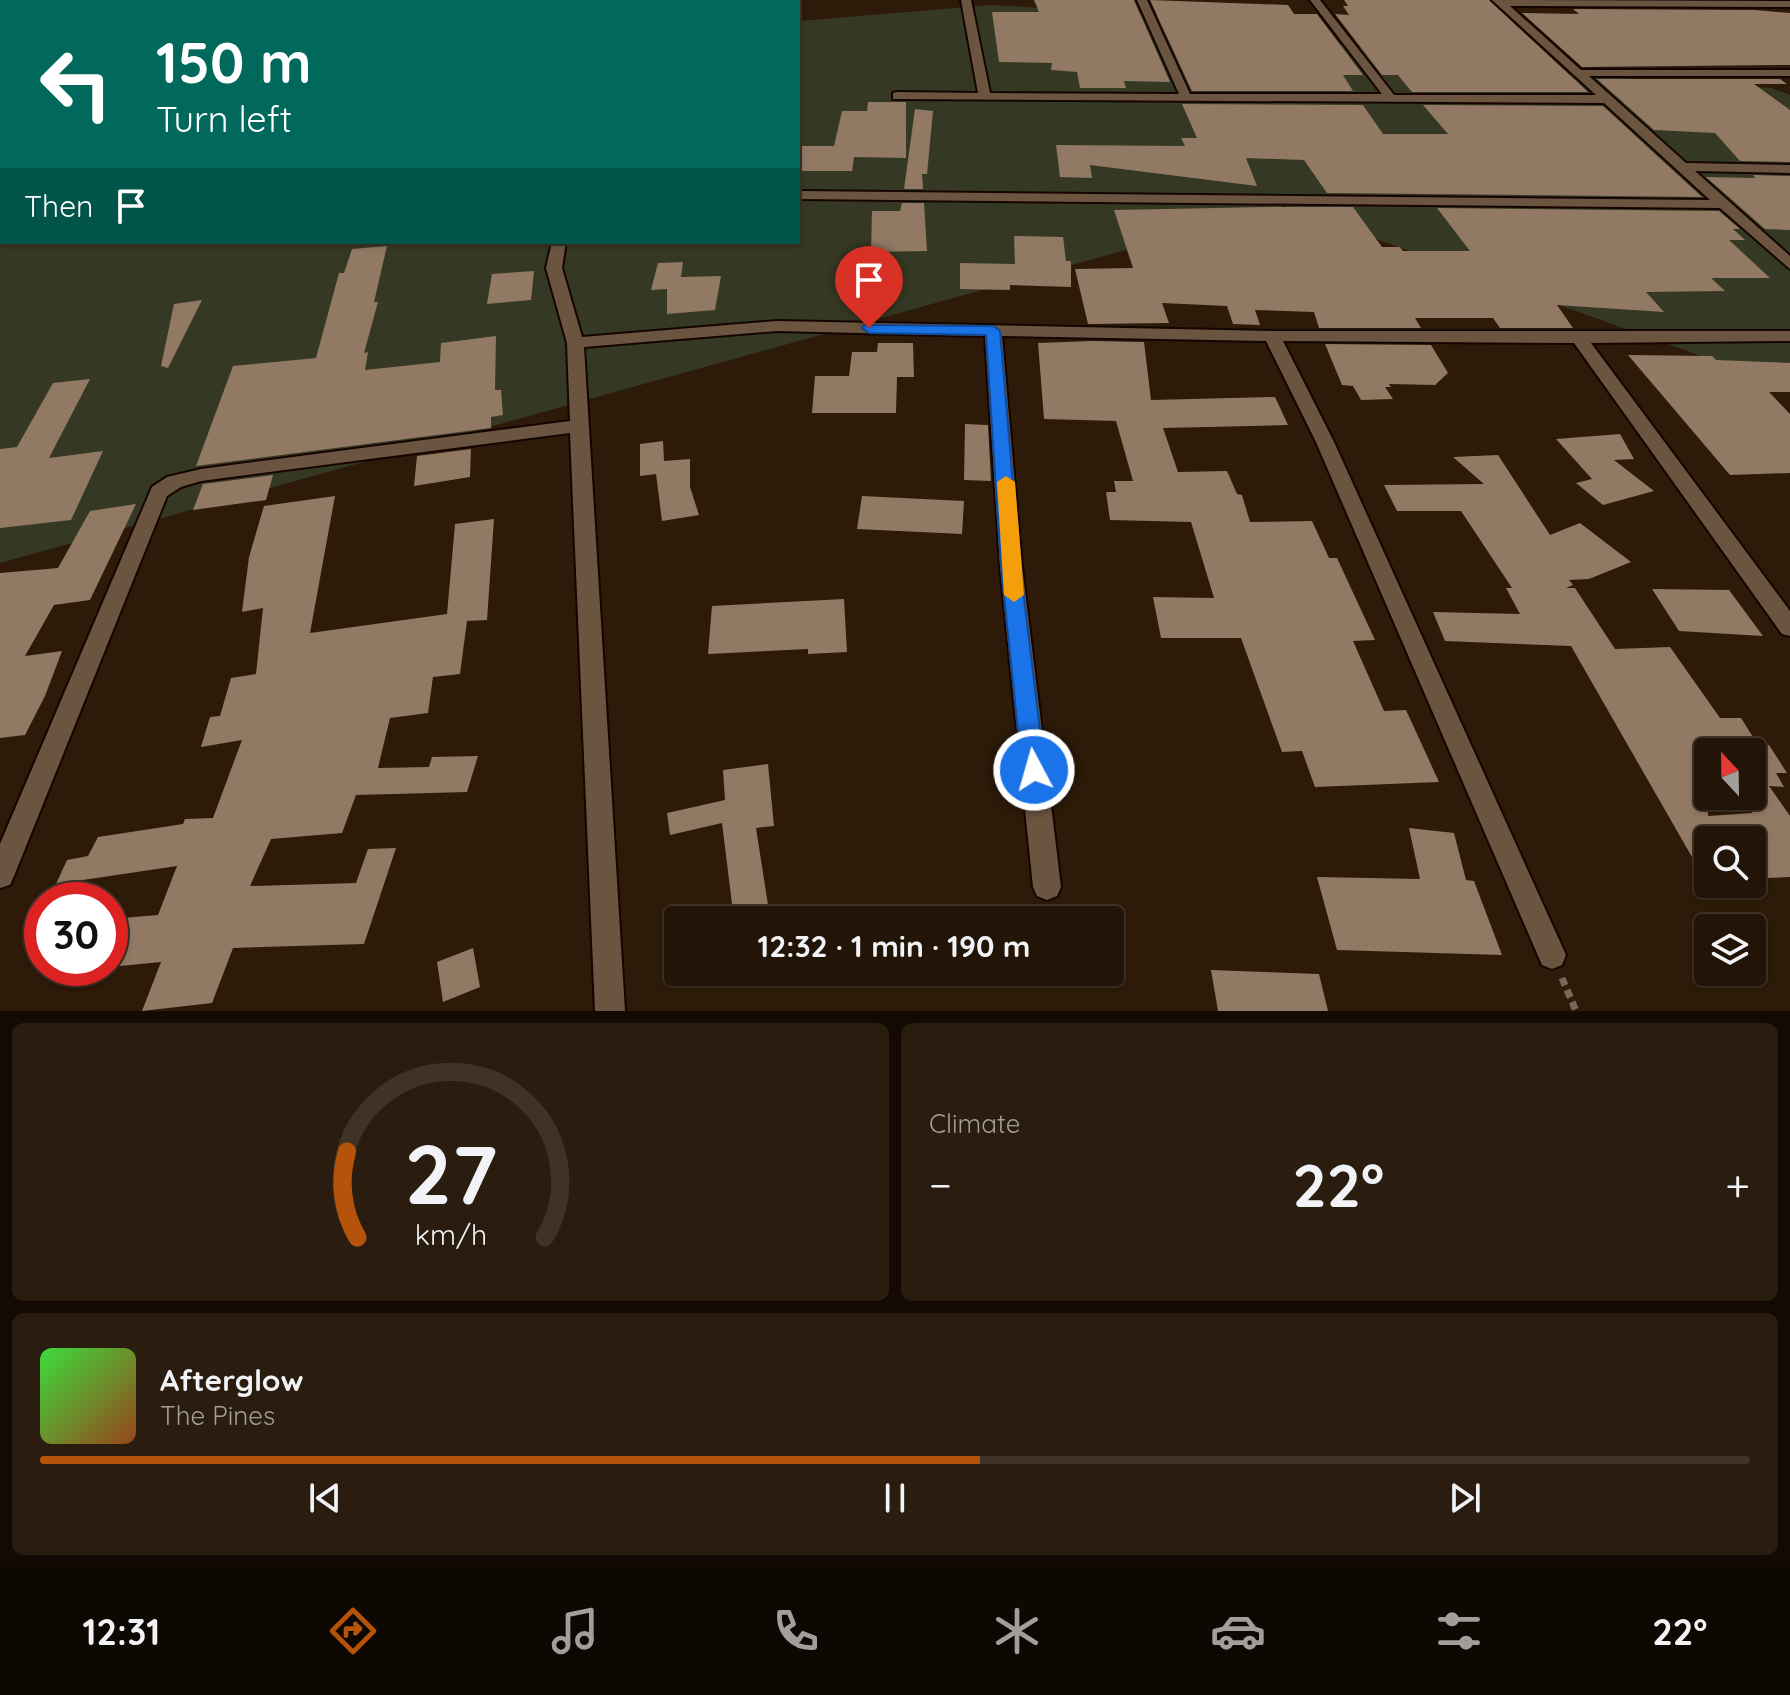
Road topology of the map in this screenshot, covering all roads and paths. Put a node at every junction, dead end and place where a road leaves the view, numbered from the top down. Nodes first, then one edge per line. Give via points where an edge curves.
1 (966, 0) edge
2 (1142, 0) edge
3 (1315, 0) edge
4 (1499, 1) edge
5 (1790, 4) edge
6 (1581, 73) junction
7 (1790, 73) edge
8 (984, 95) junction
9 (897, 96) dead end
10 (1186, 97) junction
11 (1608, 99) junction
12 (1392, 100) junction
13 (1684, 167) junction
14 (1790, 169) edge
15 (800, 195) edge
16 (1723, 204) junction
17 (559, 244) edge
18 (1790, 264) edge
19 (993, 331) junction
20 (1272, 336) junction
21 (1790, 336) edge
22 (1579, 338) junction
23 (575, 343) junction
24 (579, 426) junction
25 (1790, 628) edge
26 (0, 876) edge
27 (1047, 887) dead end
28 (1552, 955) joint
29 (610, 1011) edge
30 (1576, 1011) edge

1 - 8 street
2 - 10 street
3 - 12 street
4 - 5 street
4 - 6 street
6 - 7 street
6 - 11 street
8 - 9 street
8 - 10 street
10 - 12 street
11 - 12 street
11 - 13 street
13 - 14 street
13 - 16 street
15 - 16 street
16 - 18 street
17 - 23 street via 554,268
19 - 20 street
19 - 23 street via 777,326
19 - 27 street via 1011,566
20 - 22 street
20 - 28 street via 1325,442
21 - 22 street
22 - 25 street
23 - 24 street
24 - 26 street via 201,475 159,492
24 - 29 street
28 - 30 path

